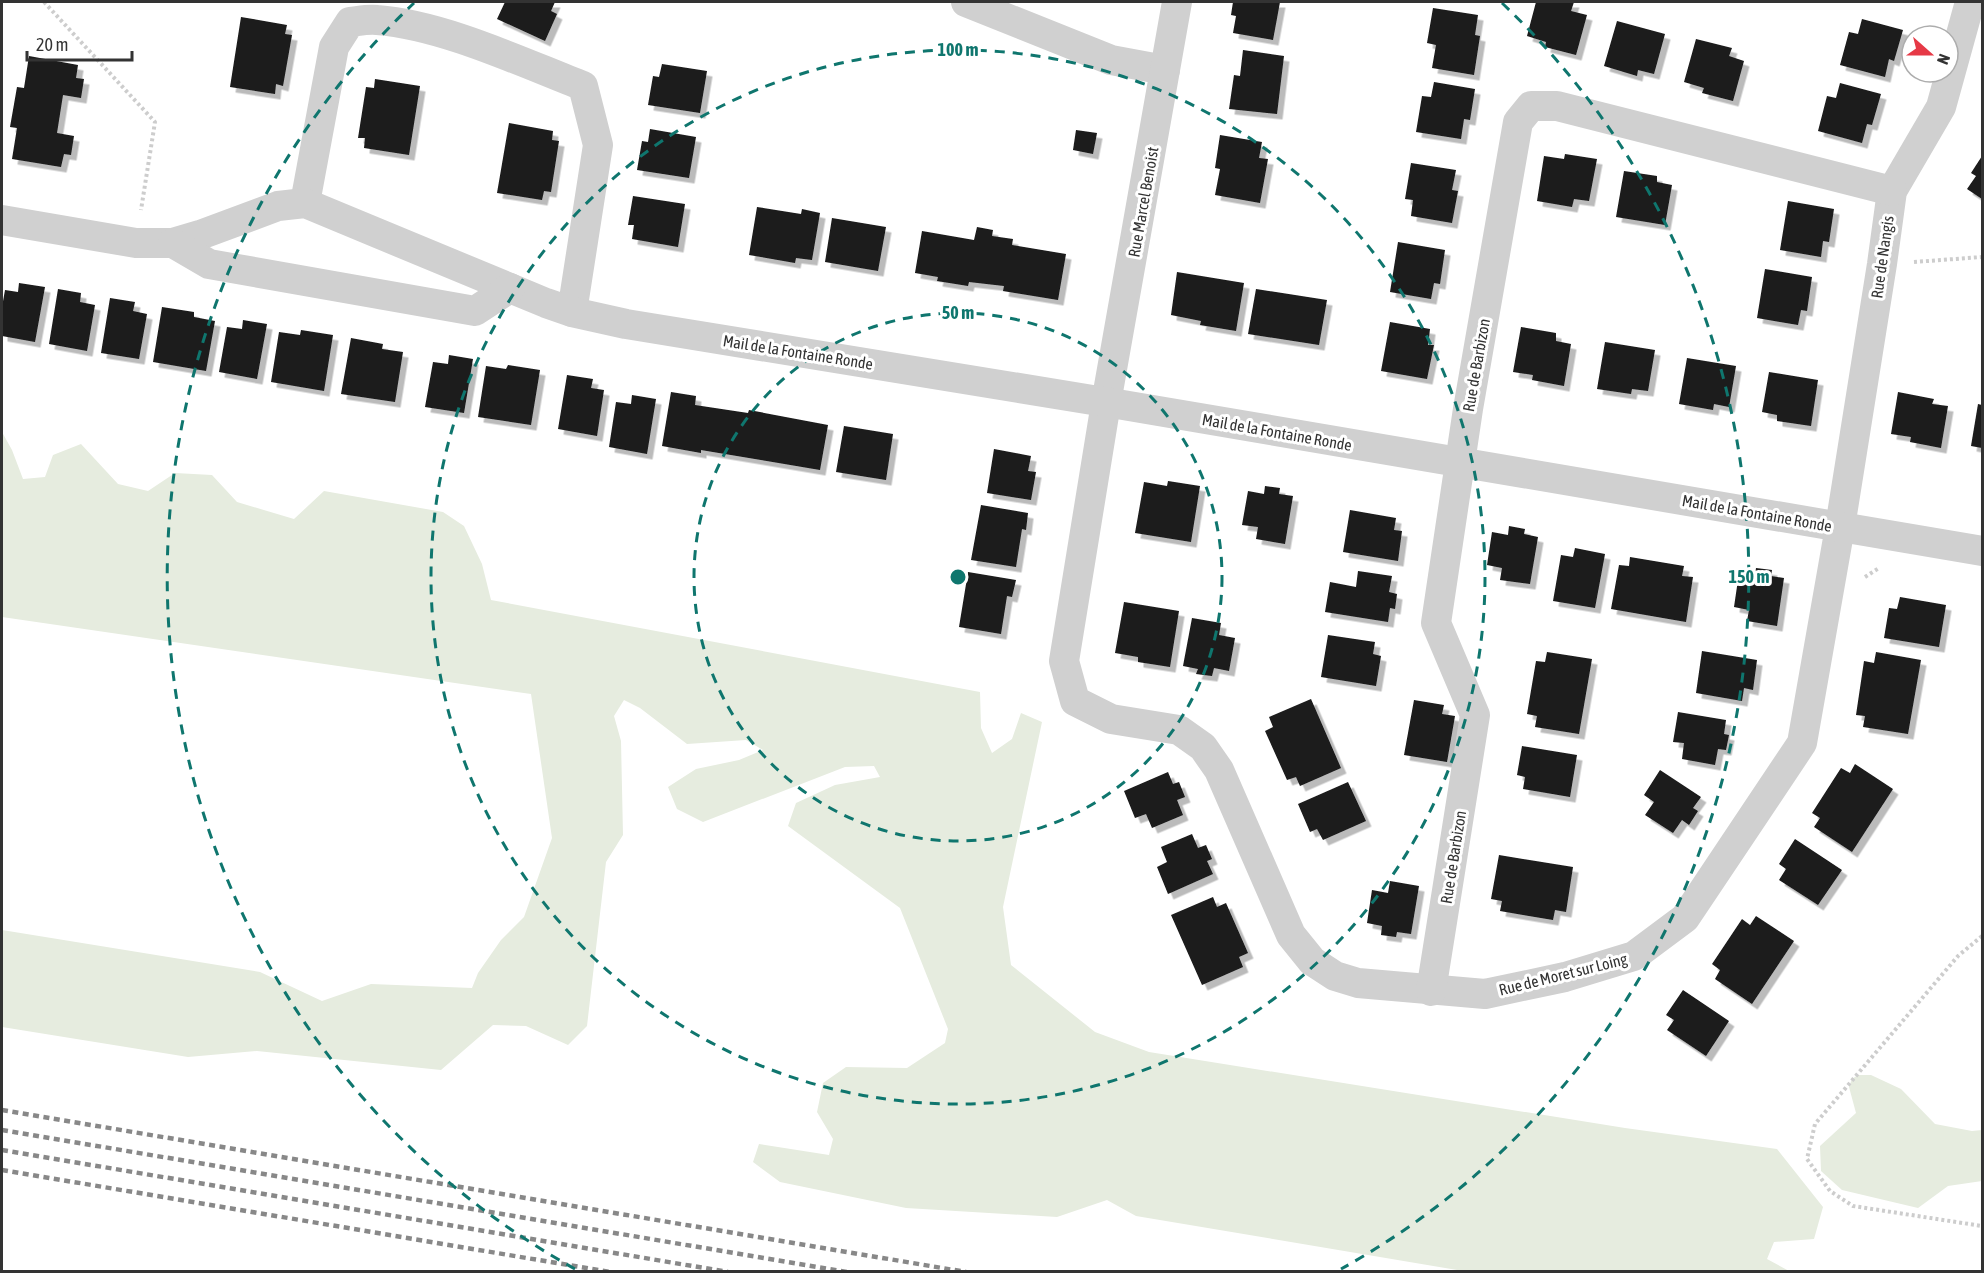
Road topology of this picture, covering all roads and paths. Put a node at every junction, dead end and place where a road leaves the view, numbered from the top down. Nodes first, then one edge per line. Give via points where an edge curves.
1 (44, 2) edge
2 (966, 2) edge
3 (1177, 2) edge
4 (1970, 2) edge
5 (1023, 13) edge
6 (1165, 70) junction
7 (1892, 191) junction
8 (305, 203) junction
9 (2, 220) edge
10 (136, 243) junction
11 (174, 243) junction
12 (1983, 257) edge
13 (1882, 264) junction
14 (510, 288) junction
15 (573, 312) junction
16 (1106, 403) junction
17 (1461, 463) junction
18 (1840, 527) junction
19 (1983, 551) edge
20 (1075, 701) joint
21 (1983, 936) edge
22 (1431, 991) junction
23 (1983, 1226) edge

1 - 10 path via 155,122
2 - 5 street
3 - 6 street, Rue Marcel Benoist
4 - 7 street, Rue de Nangis via 1941,107
5 - 6 street via 1111,60
6 - 16 street, Rue Marcel Benoist
7 - 13 street, Rue de Nangis
7 - 17 street, Rue de Barbizon via 1557,106 1531,106 1518,122
8 - 11 street via 278,206
8 - 14 street, Mail de la Fontaine Ronde
8 - 15 street via 334,47 350,22 375,19 412,25 583,86 598,145
9 - 10 street
10 - 11 street
11 - 14 street via 209,264 475,311
12 - 13 path
13 - 18 street, Rue de Nangis
14 - 15 street, Mail de la Fontaine Ronde
15 - 16 street, Mail de la Fontaine Ronde
16 - 17 street, Mail de la Fontaine Ronde
16 - 20 street, Rue Marcel Benoist via 1064,661
17 - 18 street, Mail de la Fontaine Ronde
17 - 22 street, Rue de Barbizon via 1436,623 1475,715
18 - 19 street, Mail de la Fontaine Ronde
18 - 22 street, Rue de Moret sur Loing via 1802,743 1685,918 1634,956 1565,977 1485,994
20 - 22 street, Rue de Moret sur Loing via 1111,719 1179,730 1203,747 1219,770 1291,935 1312,961 1335,976 1358,983
21 - 23 path via 1958,956 1815,1124 1807,1159 1830,1191 1853,1206

